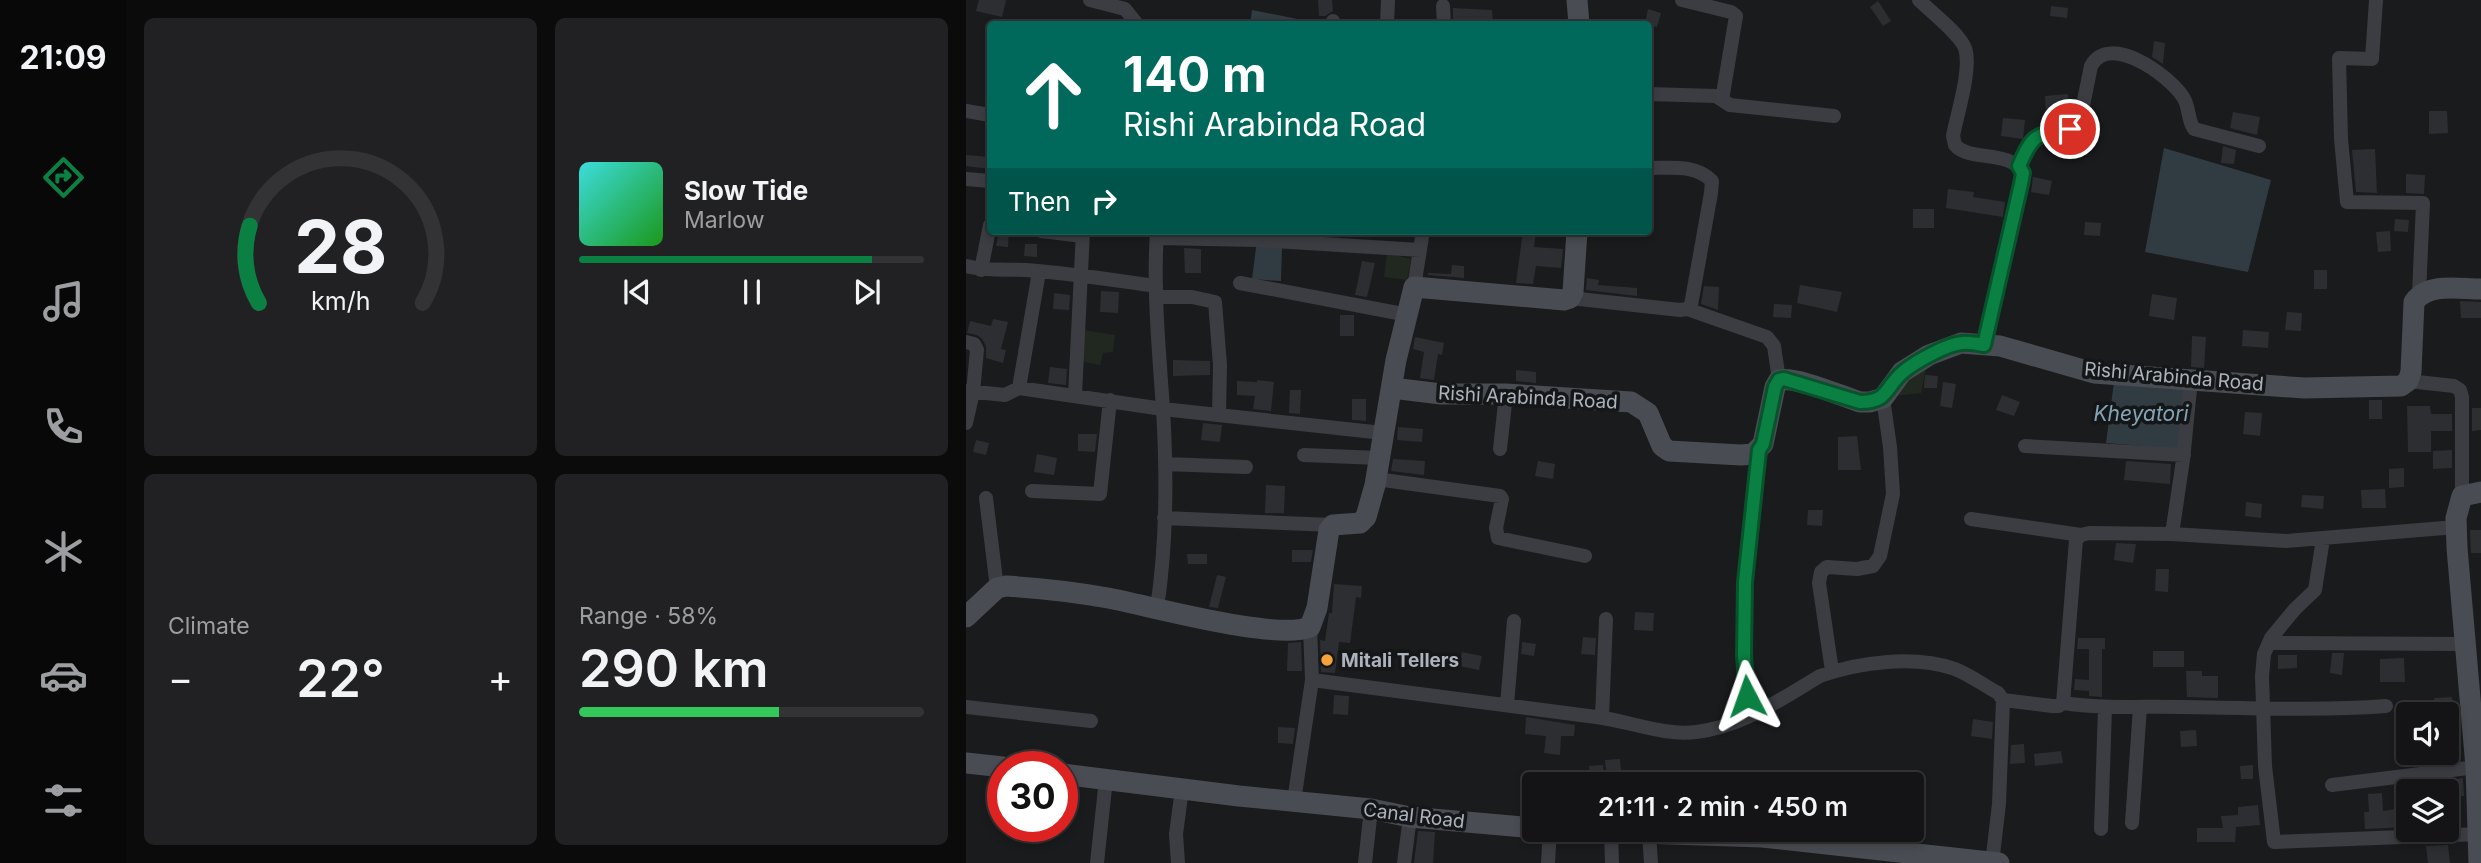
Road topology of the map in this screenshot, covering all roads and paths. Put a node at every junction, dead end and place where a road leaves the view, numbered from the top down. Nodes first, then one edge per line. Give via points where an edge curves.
1 (1388, 0) edge
2 (1577, 0) edge
3 (1682, 0) edge
4 (1919, 0) edge
5 (2376, 0) edge
6 (1097, 1) edge
7 (1443, 6) dead end
8 (1732, 6) edge
9 (1135, 21) edge
10 (1387, 21) edge
11 (1444, 21) edge
12 (1579, 21) edge
13 (1652, 94) edge
14 (1722, 100) junction
15 (966, 111) edge
16 (987, 114) edge
17 (1834, 116) dead end
18 (2259, 146) dead end
19 (2019, 166) junction
20 (1652, 168) edge
21 (966, 178) edge
22 (987, 181) edge
23 (988, 235) edge
24 (1083, 235) edge
25 (1157, 235) edge
26 (1216, 235) edge
27 (1422, 235) edge
28 (1577, 235) edge
29 (1276, 236) edge
30 (1420, 250) junction
31 (966, 266) edge
32 (981, 270) junction
33 (1040, 272) junction
34 (1081, 276) junction
35 (1240, 283) dead end
36 (1414, 287) junction
37 (2481, 289) edge
38 (1156, 292) junction
39 (2419, 294) junction
40 (1570, 298) junction
41 (1687, 309) junction
42 (1408, 316) junction
43 (966, 342) edge
44 (1984, 345) junction
45 (2191, 379) junction
46 (1779, 380) junction
47 (2409, 381) junction
48 (1019, 388) junction
49 (1392, 388) junction
50 (969, 391) edge
51 (1506, 394) junction
52 (1075, 395) junction
53 (1882, 398) junction
54 (1110, 400) junction
55 (1163, 409) junction
56 (1219, 415) junction
57 (966, 423) edge
58 (1383, 433) junction
59 (2025, 446) dead end
60 (1500, 449) dead end
61 (1759, 450) junction
62 (1304, 454) dead end
63 (2184, 455) junction
64 (1165, 464) junction
65 (1246, 467) dead end
66 (1377, 468) junction
67 (1032, 491) dead end
68 (2471, 494) edge
69 (986, 498) dead end
70 (1164, 518) junction
71 (1971, 519) dead end
72 (1333, 525) junction
73 (2456, 527) junction
74 (2172, 534) junction
75 (2081, 535) junction
76 (2323, 539) junction
77 (1585, 556) dead end
78 (997, 588) junction
79 (1157, 608) junction
80 (966, 617) edge
81 (1606, 620) dead end
82 (1514, 621) dead end
83 (1310, 626) junction
84 (2269, 643) junction
85 (2463, 644) junction
86 (1832, 671) junction
87 (1312, 680) junction
88 (2474, 689) edge
89 (2004, 700) junction
90 (2063, 703) junction
91 (1507, 705) junction
92 (2386, 706) dead end
93 (966, 707) edge
94 (2140, 707) junction
95 (2105, 708) junction
96 (2263, 709) junction
97 (1602, 717) junction
98 (1748, 717) junction
99 (1091, 721) dead end
100 (2477, 758) edge
101 (966, 763) edge
102 (987, 765) edge
103 (1078, 776) edge
104 (1106, 779) junction
105 (2332, 785) dead end
106 (1182, 789) junction
107 (1296, 795) junction
108 (1371, 810) junction
109 (1410, 817) junction
110 (2132, 823) dead end
111 (1522, 827) edge
112 (2101, 829) dead end
113 (2479, 834) edge
114 (1549, 842) edge
115 (1611, 842) edge
116 (1650, 842) edge
117 (1810, 842) edge
118 (1994, 861) edge
119 (1097, 863) edge
120 (1178, 863) edge
121 (1365, 863) edge
122 (1404, 863) edge
123 (1548, 863) edge
124 (1612, 863) edge
125 (1651, 863) edge
126 (2479, 863) edge

1 - 10 street
2 - 12 street
3 - 8 street
4 - 19 street via 1965,50 1955,145 1962,151
5 - 39 street via 2372,59 2339,58 2347,202 2423,203
6 - 9 street via 1125,9
7 - 11 street
8 - 14 street via 1736,25
13 - 14 street
14 - 17 street via 1730,105
15 - 16 street
18 - 19 street via 2194,128 2183,97 2146,64 2135,57 2104,54 2091,66 2079,125 2037,136 2029,142
19 - 44 street via 2021,184
20 - 41 street via 1697,170 1712,181 1695,296
21 - 22 street
23 - 32 street
24 - 34 street
25 - 38 street
26 - 29 street
27 - 30 street
28 - 40 street
29 - 30 street
30 - 36 street
31 - 32 street
32 - 33 street
33 - 34 street
33 - 48 street
34 - 38 street
34 - 52 street
35 - 42 street
36 - 40 street
36 - 42 street
37 - 39 street via 2432,289
38 - 55 street
38 - 56 street via 1215,302
39 - 47 street via 2414,302
40 - 41 street
41 - 46 street via 1767,337 1774,346
42 - 49 street
43 - 50 street via 977,346
44 - 45 street, Rishi Arabinda Road via 2094,373
44 - 53 street, Rishi Arabinda Road via 1961,343 1929,355 1902,372
45 - 47 street, Rishi Arabinda Road via 2304,388 2391,387
45 - 63 street
46 - 53 street via 1860,402
46 - 61 street
47 - 68 street via 2460,390
48 - 50 street via 1005,395
48 - 52 street
49 - 51 street, Rishi Arabinda Road
49 - 58 street
50 - 57 street
51 - 60 street
51 - 61 street, Rishi Arabinda Road via 1631,402 1648,413 1662,446 1669,451 1741,456
52 - 54 street
53 - 86 street via 1893,494 1880,556 1873,566 1827,567 1821,572
54 - 55 street
54 - 67 street via 1100,494
55 - 56 street
55 - 64 street
56 - 58 street
58 - 66 street
59 - 63 street
61 - 98 street via 1745,582
62 - 66 street
63 - 74 street
64 - 65 street
64 - 70 street
66 - 72 street via 1364,521
66 - 77 street via 1500,496 1498,538
68 - 73 street via 2458,505
69 - 78 street
70 - 72 street
70 - 79 street
71 - 75 street
72 - 83 street
73 - 76 street
73 - 85 street
74 - 75 street
74 - 76 street
75 - 90 street via 2076,540
76 - 84 street via 2315,590
78 - 79 street
78 - 80 street
79 - 83 street via 1287,631
81 - 97 street
82 - 91 street
83 - 87 street
84 - 85 street
84 - 96 street via 2262,676
85 - 88 street
86 - 89 street via 1913,662 1956,670
86 - 98 street
87 - 91 street
87 - 107 street
88 - 100 street
89 - 90 street via 2052,706
89 - 118 street
90 - 95 street
91 - 97 street
92 - 96 street
93 - 99 street
94 - 95 street
94 - 96 street
94 - 110 street
95 - 112 street
96 - 113 street via 2274,842
97 - 98 street via 1694,733
100 - 105 street
100 - 113 street
101 - 102 street
103 - 104 street
104 - 106 street
104 - 119 street
106 - 107 street, Canal Road
106 - 120 street via 1176,834
107 - 108 street, Canal Road
108 - 109 street, Canal Road
108 - 121 street
109 - 111 street, Canal Road
109 - 122 street
113 - 126 street
114 - 123 street
115 - 124 street
116 - 125 street
117 - 118 street

